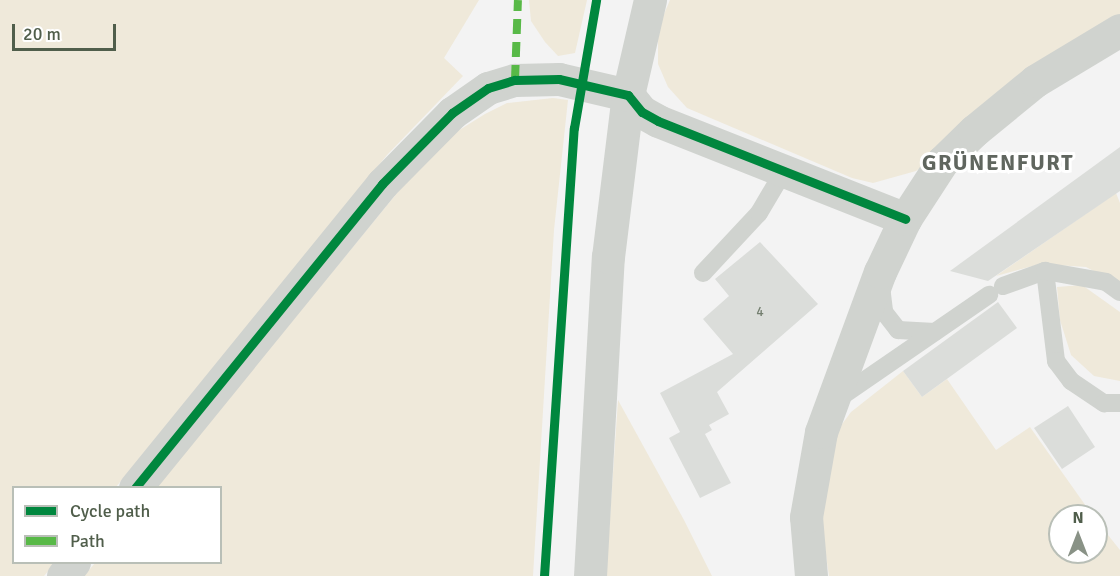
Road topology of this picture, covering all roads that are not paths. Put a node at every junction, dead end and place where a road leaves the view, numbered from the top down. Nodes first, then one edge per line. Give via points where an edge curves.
1 (650, 0) edge
2 (1120, 30) edge
3 (628, 95) junction
4 (785, 169) junction
5 (905, 219) junction
6 (1045, 271) junction
7 (880, 272) junction
8 (703, 273) dead end
9 (1120, 292) edge
10 (935, 332) junction
11 (1120, 403) edge
12 (830, 405) junction
13 (137, 486) edge
14 (72, 564) edge
15 (63, 576) edge
16 (590, 576) edge
17 (811, 576) edge

1 - 3 street
2 - 5 street via 1035,81 974,131 942,162
3 - 4 street via 642,112 658,121
3 - 13 street via 580,81 515,80 488,88 452,113 382,184
3 - 16 street via 608,257
4 - 5 street
4 - 8 lane via 759,213
5 - 7 street
6 - 9 lane via 1106,282
6 - 10 lane via 996,290
6 - 11 lane via 1056,362 1071,381 1104,403
7 - 10 lane via 884,312 898,330
7 - 12 street
10 - 12 lane
12 - 17 street via 812,473 806,517
14 - 15 street

